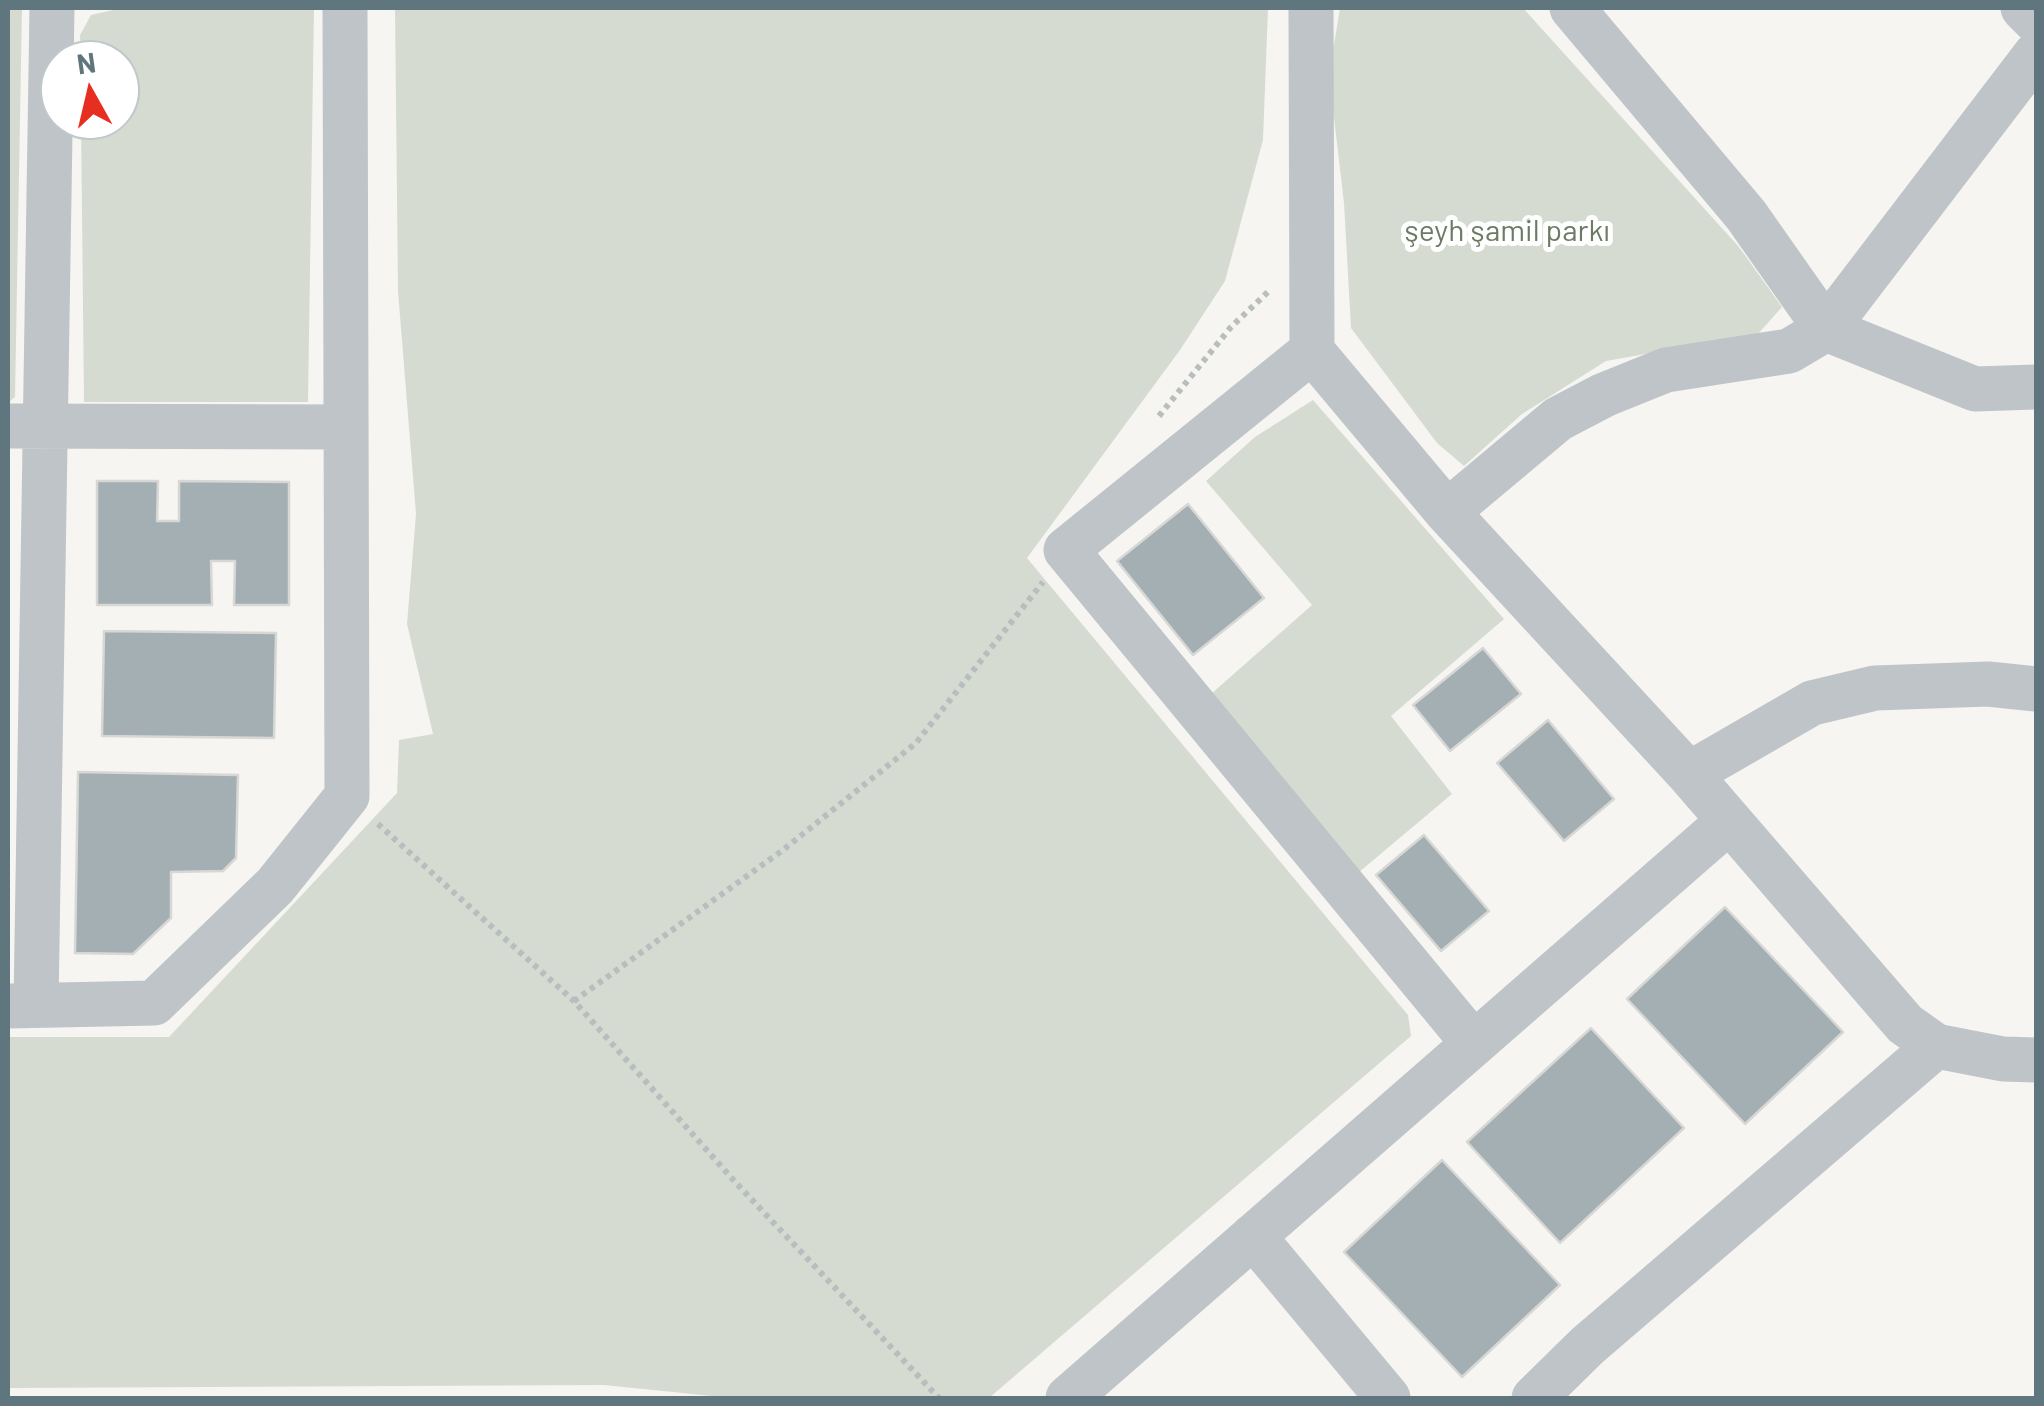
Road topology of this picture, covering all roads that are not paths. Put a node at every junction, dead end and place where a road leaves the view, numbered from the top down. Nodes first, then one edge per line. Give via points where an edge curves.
1 (52, 8) edge
2 (345, 8) edge
3 (1311, 8) edge
4 (1572, 8) edge
5 (2024, 8) edge
6 (2036, 21) edge
7 (2036, 54) edge
8 (1826, 329) junction
9 (1312, 351) junction
10 (2036, 387) edge
11 (26, 426) edge
12 (346, 427) junction
13 (1447, 512) junction
14 (2036, 690) edge
15 (1689, 774) junction
16 (1728, 822) junction
17 (22, 1006) edge
18 (1474, 1044) junction
19 (1936, 1046) junction
20 (2036, 1060) edge
21 (1253, 1236) junction
22 (1068, 1398) edge
23 (1388, 1398) edge
24 (1534, 1398) edge

1 - 11 street
2 - 12 street
3 - 9 street
4 - 8 street via 1746,215
5 - 6 street
7 - 8 street
8 - 10 street via 1975,389
8 - 13 street via 1788,351 1666,370 1604,395 1558,419
9 - 13 street
9 - 18 street via 1066,550
11 - 12 street
11 - 17 street
12 - 17 street via 347,796 275,886 154,1004
13 - 15 street
14 - 15 street via 1988,684 1875,688 1812,703
15 - 16 street
16 - 18 street
16 - 19 street via 1869,987
18 - 21 street
19 - 20 street
19 - 24 street
21 - 22 street
21 - 23 street

